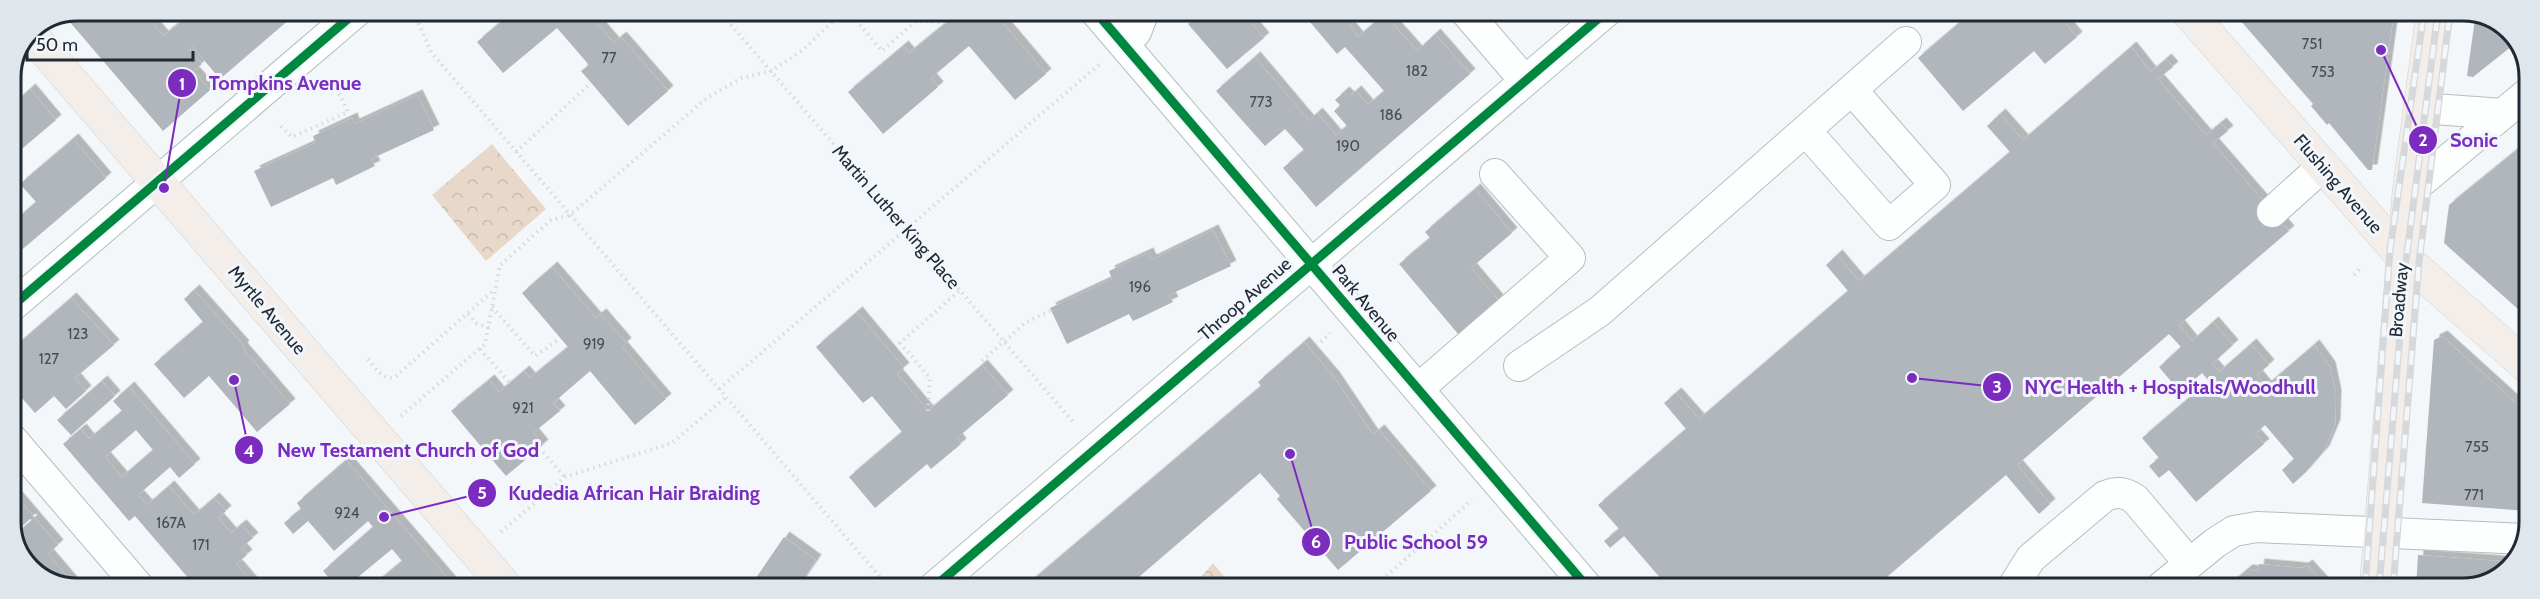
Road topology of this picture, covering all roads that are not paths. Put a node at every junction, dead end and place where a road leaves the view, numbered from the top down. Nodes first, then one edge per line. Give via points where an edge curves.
1 (345, 21) edge
2 (1103, 21) edge
3 (1140, 21) edge
4 (1474, 21) edge
5 (1594, 21) edge
6 (2196, 21) edge
7 (2432, 21) edge
8 (35, 39) edge
9 (1906, 42) dead end
10 (1123, 44) junction
11 (1525, 81) junction
12 (1852, 90) junction
13 (2519, 100) edge
14 (2420, 108) junction
15 (2503, 114) junction
16 (1806, 131) junction
17 (2323, 166) junction
18 (1494, 174) dead end
19 (157, 181) junction
20 (2409, 192) junction
21 (2272, 212) dead end
22 (2403, 257) junction
23 (1311, 264) junction
24 (21, 298) edge
25 (2519, 359) edge
26 (1519, 366) dead end
27 (1418, 389) junction
28 (21, 450) edge
29 (2380, 532) junction
30 (2516, 539) edge
31 (2189, 563) junction
32 (131, 578) edge
33 (498, 578) edge
34 (945, 578) edge
35 (1579, 578) edge
36 (2018, 578) edge
37 (2172, 578) edge
38 (2377, 578) edge

1 - 19 street
2 - 10 street, Park Avenue
3 - 10 street via 1136,32
4 - 11 street
5 - 11 street, Throop Avenue
6 - 17 main road, Flushing Avenue
7 - 14 main road, Broadway
8 - 19 main road, Myrtle Avenue
9 - 12 street
10 - 23 street, Park Avenue
11 - 23 street, Throop Avenue
12 - 16 street
12 - 16 street via 1935,185 1889,225
13 - 15 street
14 - 15 street
14 - 20 main road, Broadway
15 - 20 street
16 - 26 street via 1600,311
17 - 21 street
17 - 22 main road, Flushing Avenue
18 - 27 street via 1570,258
19 - 24 street
19 - 33 main road, Myrtle Avenue
20 - 22 main road, Broadway
22 - 25 main road, Flushing Avenue
22 - 29 main road, Broadway
23 - 27 street, Park Avenue
23 - 34 street, Throop Avenue
27 - 35 street, Park Avenue
28 - 32 street
29 - 30 street
29 - 31 street via 2258,526 2234,531
29 - 38 main road, Broadway
31 - 36 street via 2135,499 2115,492 2105,496 2031,558
31 - 37 street

